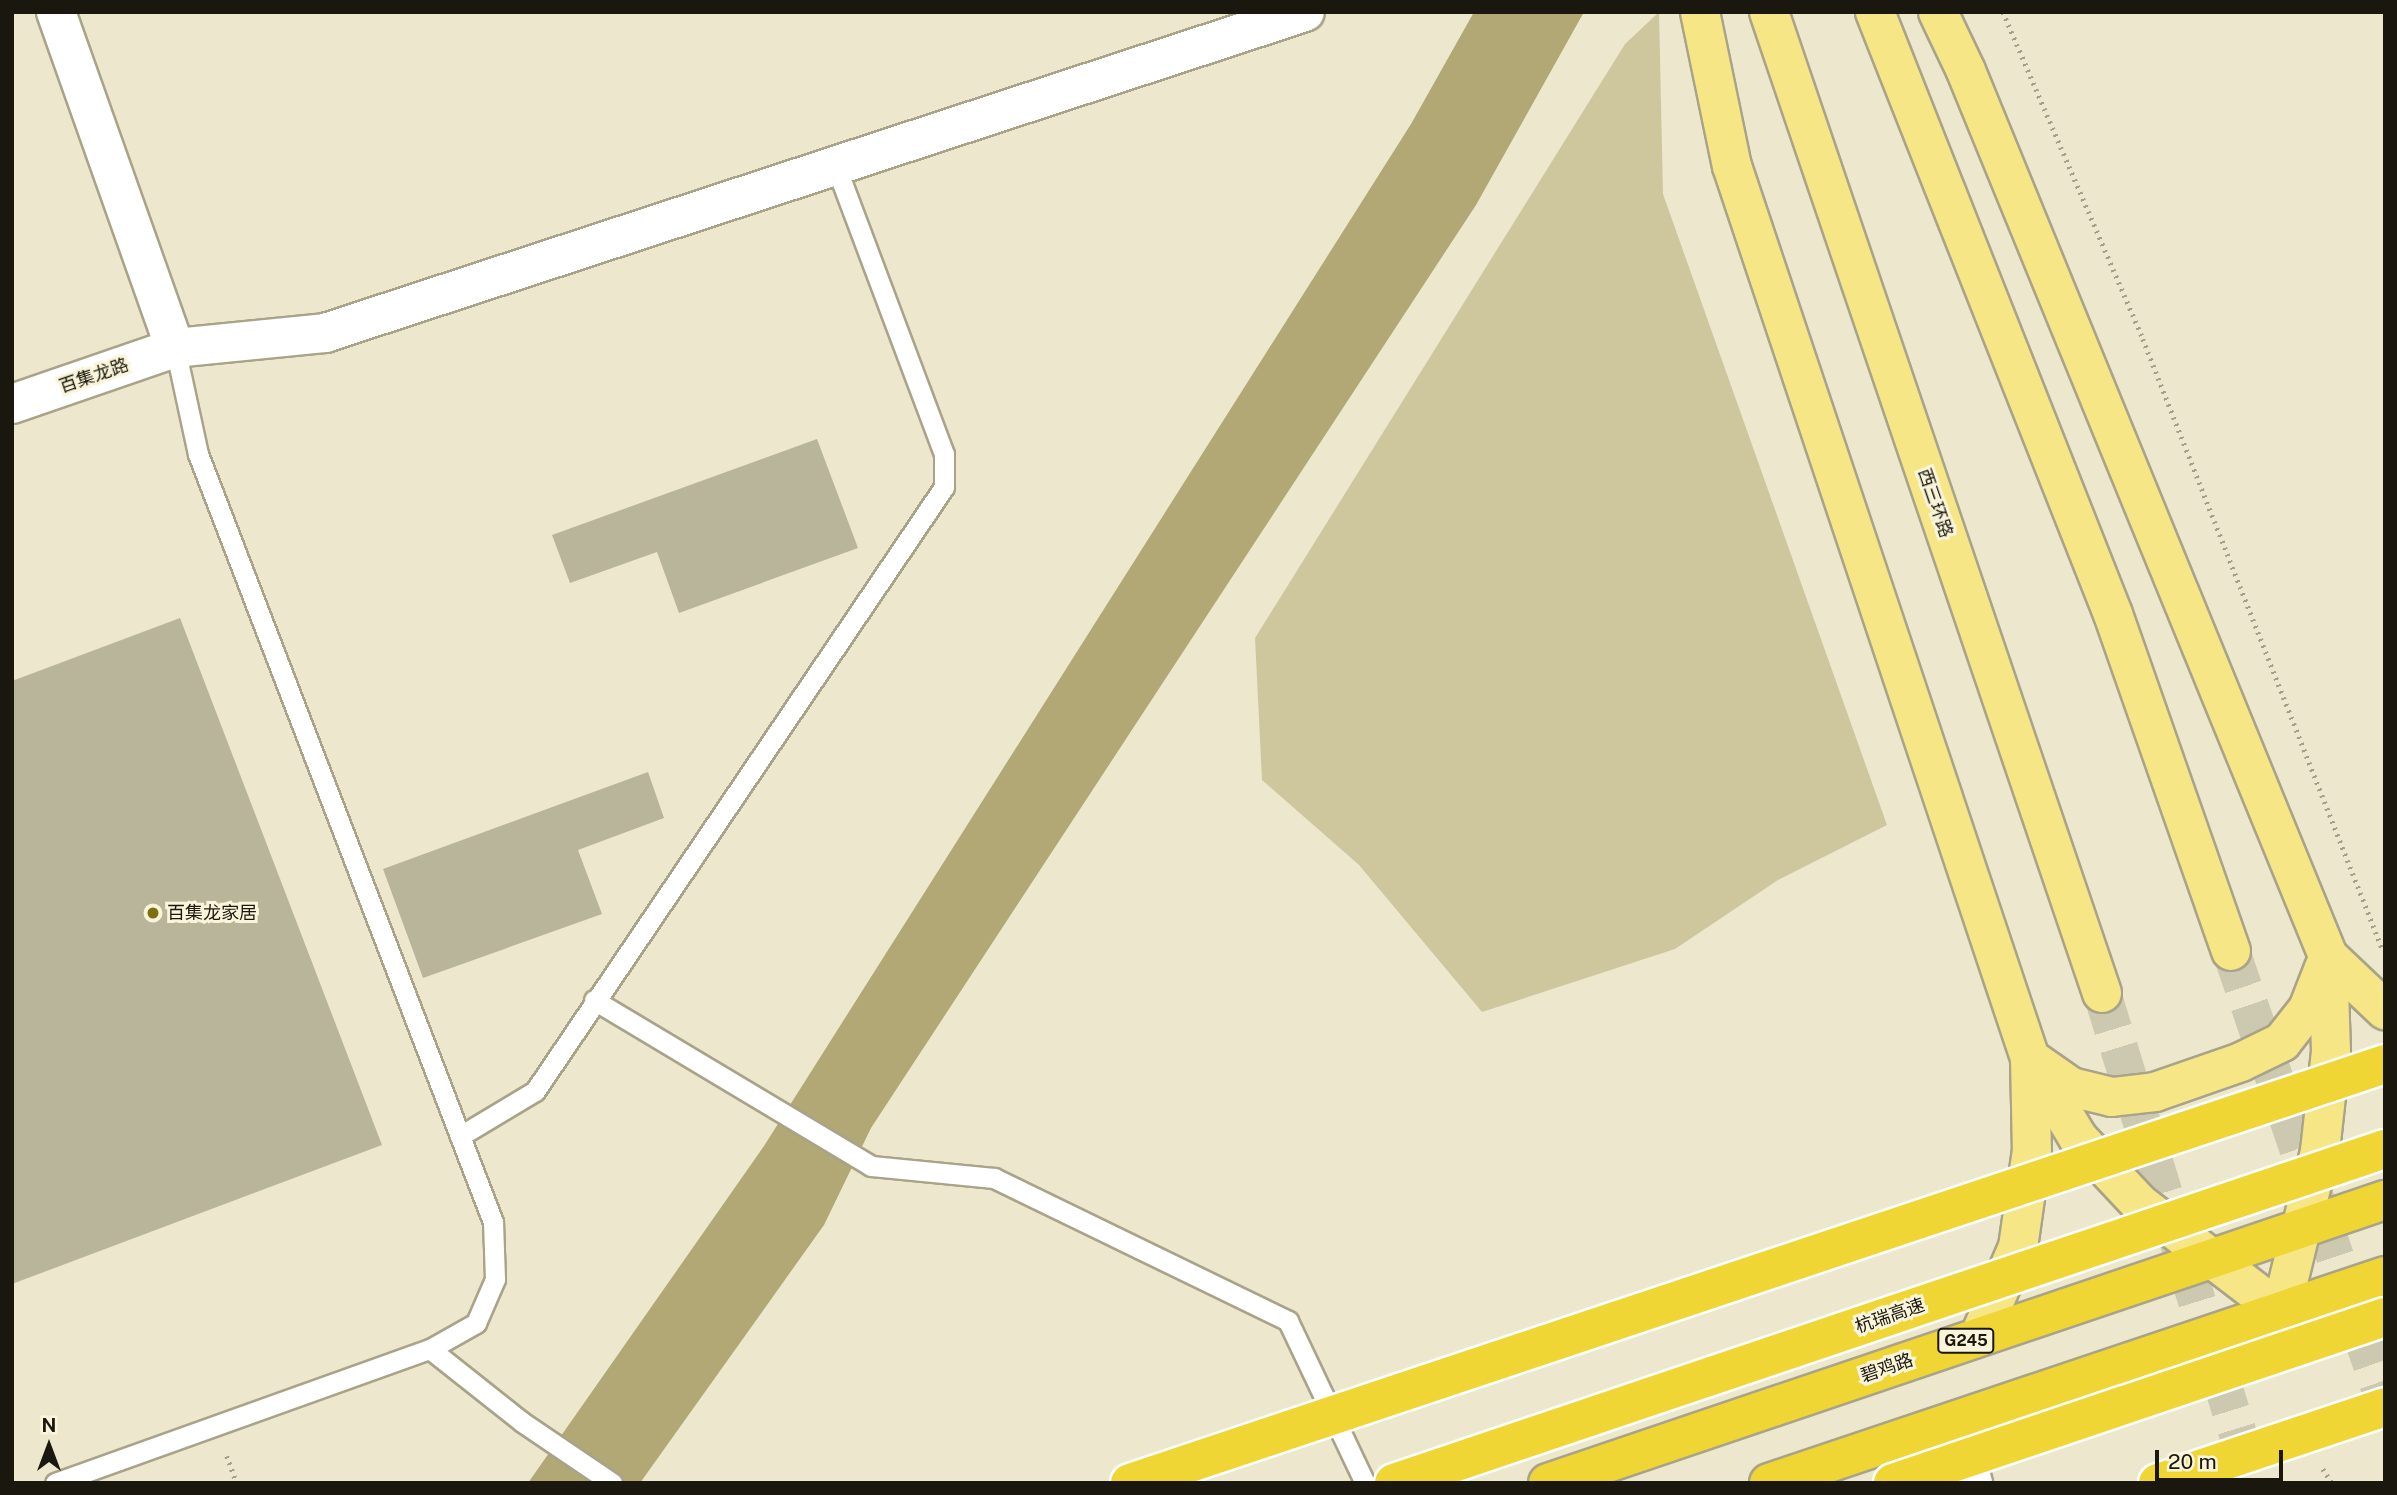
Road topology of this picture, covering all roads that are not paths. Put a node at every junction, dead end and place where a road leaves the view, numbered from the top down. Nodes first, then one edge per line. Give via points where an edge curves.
1 (56, 12) edge
2 (1305, 12) edge
3 (1700, 12) edge
4 (1769, 12) edge
5 (1875, 12) edge
6 (1944, 14) edge
7 (836, 166) junction
8 (175, 348) junction
9 (12, 404) edge
10 (2231, 951) tunnel mouth
11 (2328, 956) junction
12 (2102, 993) tunnel mouth
13 (594, 1000) junction
14 (2385, 1010) edge
15 (2030, 1058) junction
16 (2385, 1064) edge
17 (460, 1136) junction
18 (2385, 1149) edge
19 (2385, 1200) edge
20 (2301, 1228) junction
21 (2211, 1259) junction
22 (2385, 1276) edge
23 (2281, 1311) junction
24 (2385, 1317) edge
25 (1979, 1337) junction
26 (430, 1349) junction
27 (2385, 1407) edge
28 (1955, 1420) junction
29 (55, 1483) edge
30 (612, 1483) edge
31 (1130, 1483) edge
32 (1365, 1483) edge
33 (1394, 1483) edge
34 (1548, 1483) edge
35 (1769, 1483) edge
36 (1893, 1483) edge
37 (1973, 1483) edge
38 (2158, 1483) edge

1 - 8 street
2 - 7 street, 百集龙路
3 - 15 main road via 1732,166
4 - 12 main road, 西三环路
5 - 10 main road via 2113,614
6 - 11 main road
7 - 8 street, 百集龙路 via 325,333
7 - 13 lane via 944,454 944,487
8 - 9 street, 百集龙路
8 - 17 lane via 198,454
11 - 14 main road
11 - 15 main road via 2308,1009 2282,1042 2241,1062 2155,1092 2112,1097 2071,1087
11 - 20 main road via 2330,1052 2320,1151
13 - 17 lane via 535,1091
13 - 32 lane via 870,1166 994,1178 1288,1321
15 - 21 main road via 2078,1138 2139,1203
15 - 25 main road via 2032,1150 2018,1247
16 - 31 highway, bridge
17 - 26 lane via 493,1222 495,1279 476,1323
18 - 33 highway, 杭瑞高速, bridge
19 - 20 highway, 碧鸡路 / G245
20 - 21 highway, 碧鸡路 / G245
20 - 23 main road
21 - 23 main road
21 - 25 highway, 碧鸡路 / G245
22 - 23 highway
23 - 28 highway
24 - 36 highway, bridge
25 - 34 highway, 碧鸡路 / G245
26 - 29 lane
26 - 30 lane via 522,1422
27 - 38 highway, bridge
28 - 35 highway
28 - 37 street

